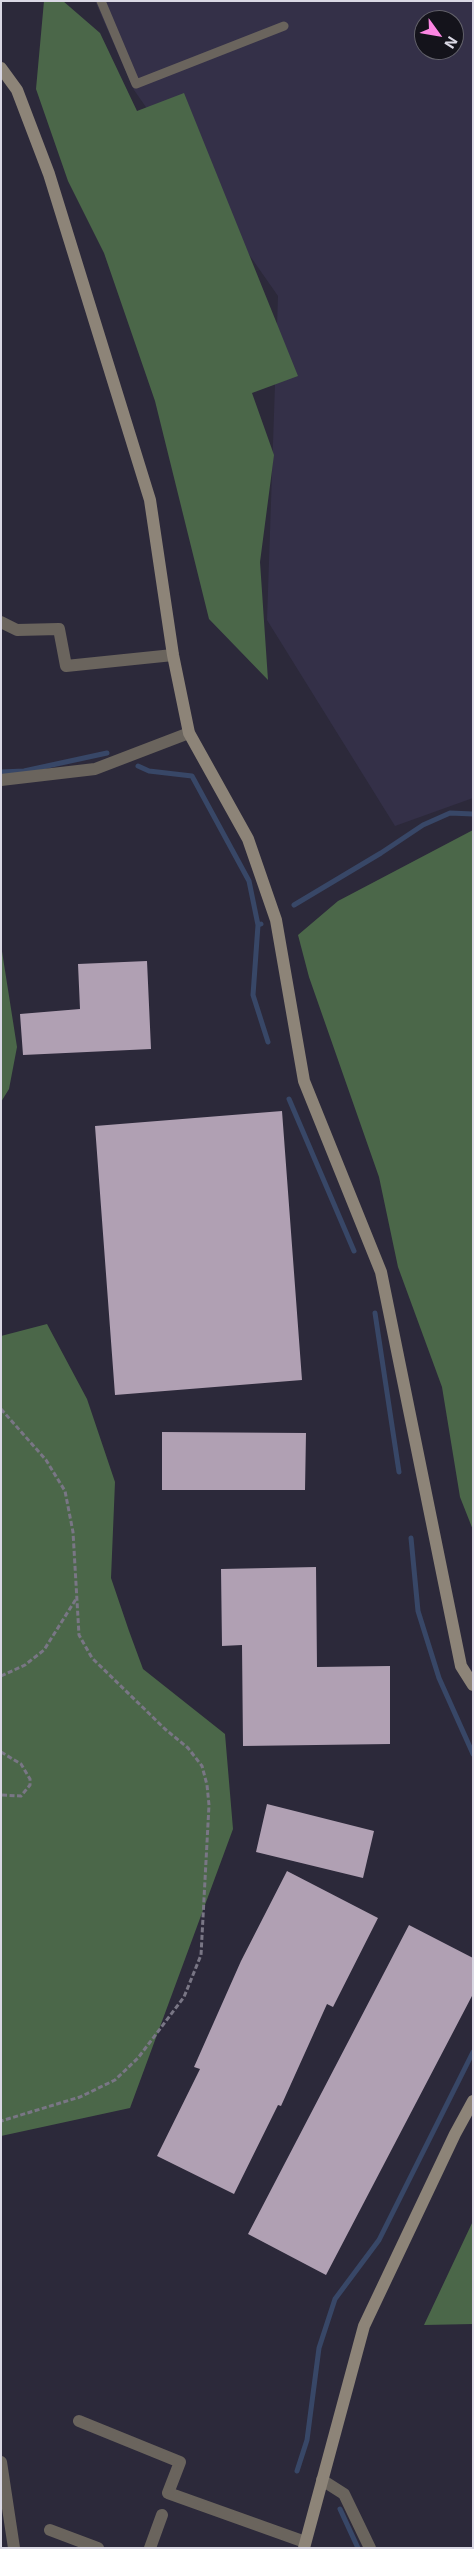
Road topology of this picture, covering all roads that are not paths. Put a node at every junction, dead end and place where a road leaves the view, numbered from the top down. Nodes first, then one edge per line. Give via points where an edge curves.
1 (101, 1) edge
2 (284, 26) dead end
3 (1, 68) edge
4 (1, 622) edge
5 (173, 655) junction
6 (189, 734) junction
7 (1, 780) edge
8 (473, 1685) edge
9 (473, 2101) edge
10 (79, 2421) dead end
11 (1, 2462) edge
12 (322, 2480) junction
13 (162, 2515) dead end
14 (50, 2530) dead end
15 (305, 2545) edge
16 (14, 2548) edge
17 (98, 2548) edge
18 (150, 2548) edge
19 (370, 2548) edge

1 - 2 lane via 136,84
3 - 5 street via 17,90 49,174 147,490
4 - 5 street via 17,630 59,629 66,666
5 - 6 street
6 - 7 street via 95,769
6 - 8 street via 248,840 276,920 304,1081 381,1272 461,1666
9 - 12 street via 364,2326
10 - 15 street via 180,2462 168,2493
11 - 16 street
12 - 15 street
12 - 19 street via 344,2494
13 - 18 street
14 - 17 street

